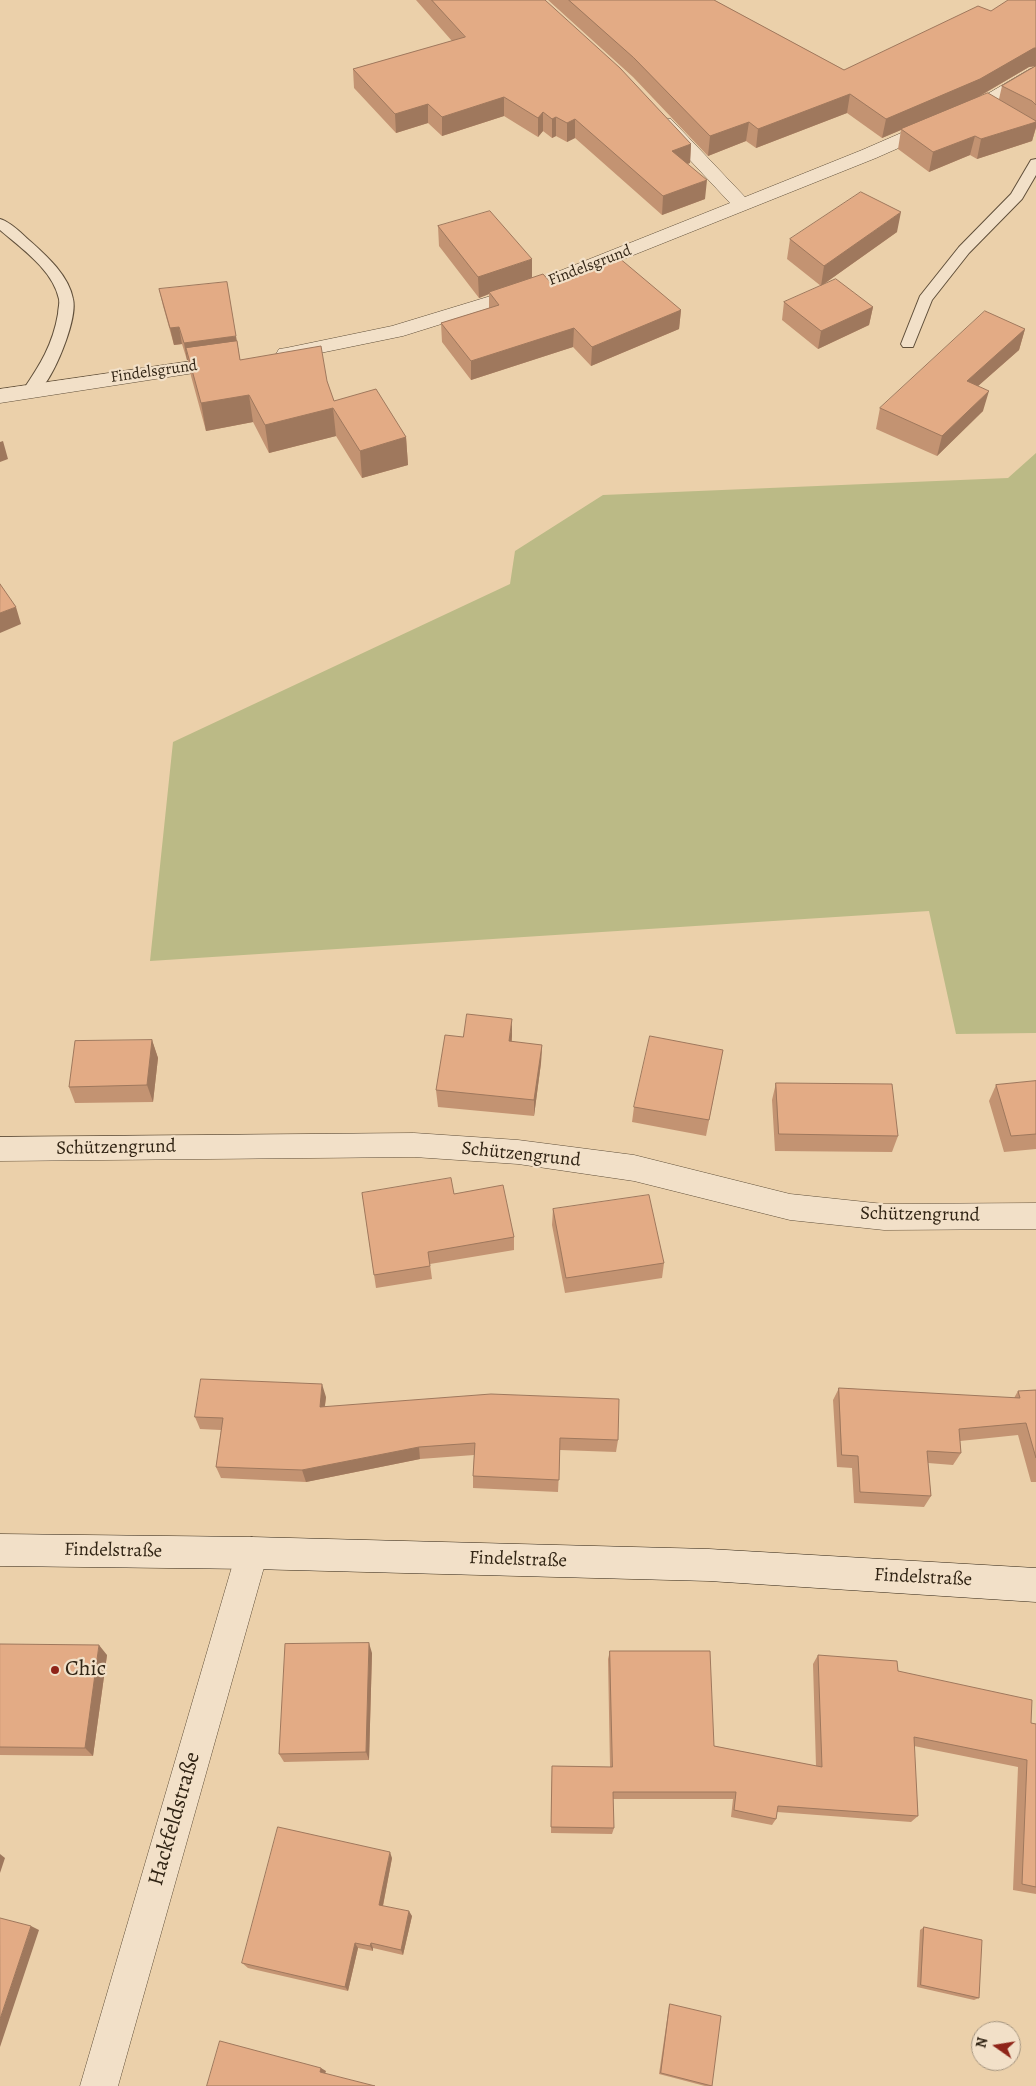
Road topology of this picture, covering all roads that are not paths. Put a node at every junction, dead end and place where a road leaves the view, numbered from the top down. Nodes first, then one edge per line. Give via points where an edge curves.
1 (1036, 73) edge
2 (652, 110) edge
3 (1036, 163) edge
4 (743, 206) junction
5 (0, 223) edge
6 (908, 344) dead end
7 (269, 356) edge
8 (249, 359) edge
9 (31, 390) junction
10 (0, 396) edge
11 (0, 1150) edge
12 (1036, 1216) edge
13 (0, 1550) edge
14 (252, 1553) junction
15 (1036, 1584) edge
16 (98, 2086) edge

1 - 4 street, Findelsgrund via 990,108
2 - 4 street
3 - 6 lane via 1017,196 964,250 925,299
4 - 7 street, Findelsgrund via 514,294 396,332
5 - 9 lane via 55,276 66,300 56,353
8 - 9 street, Findelsgrund
9 - 10 street, Findelsgrund
11 - 12 street, Schützengrund via 414,1145 518,1152 634,1168 790,1207 884,1217
13 - 14 street, Findelstraße
14 - 15 street, Findelstraße via 708,1565
14 - 16 street, Hackfeldstraße

